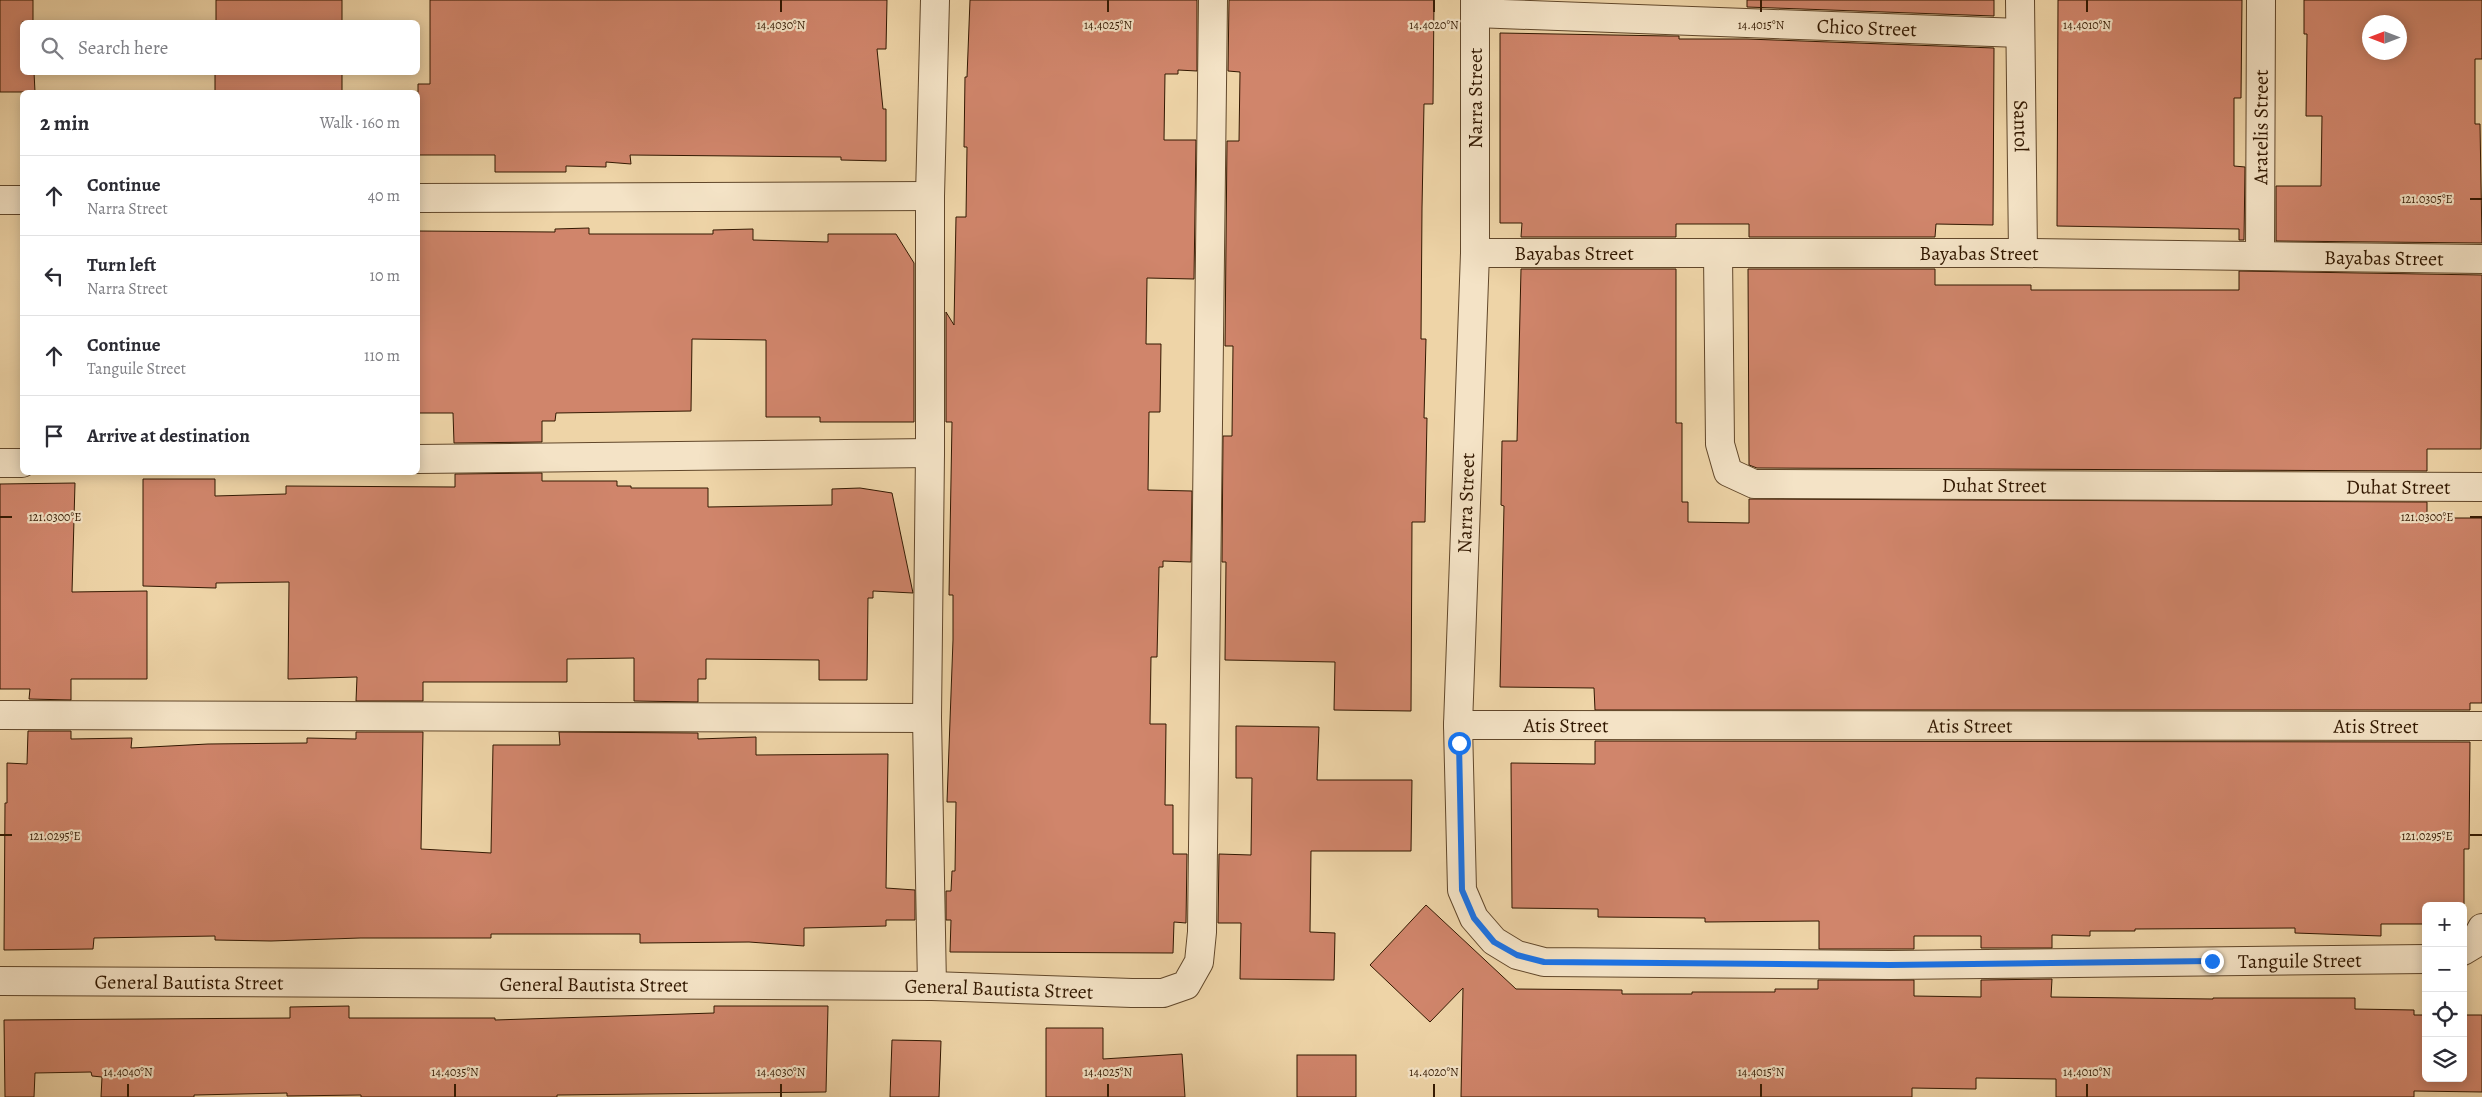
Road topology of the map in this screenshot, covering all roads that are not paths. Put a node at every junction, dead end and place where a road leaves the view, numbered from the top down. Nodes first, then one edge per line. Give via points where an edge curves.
1 (935, 0) edge
2 (1214, 0) edge
3 (2020, 0) edge
4 (2261, 0) edge
5 (1475, 6) edge
6 (1719, 12) edge
7 (2020, 32) junction
8 (930, 196) junction
9 (420, 198) edge
10 (0, 200) edge
11 (20, 200) edge
12 (1476, 253) junction
13 (2023, 253) junction
14 (1718, 254) junction
15 (2260, 255) junction
16 (2482, 259) edge
17 (930, 453) junction
18 (420, 459) edge
19 (0, 463) edge
20 (20, 463) edge
21 (2482, 487) edge
22 (0, 715) edge
23 (927, 718) junction
24 (1458, 725) junction
25 (2482, 726) edge
26 (2422, 959) edge
27 (1544, 962) joint
28 (0, 981) edge
29 (932, 986) junction

1 - 8 street
2 - 29 street, General Bautista Street via 1202,932 1199,962 1186,985 1163,993
3 - 7 street, Santol
4 - 15 street, Aratelis Street
5 - 6 street, Chico Street
5 - 12 street, Narra Street
6 - 7 street, Chico Street
7 - 13 street, Santol
8 - 9 street
8 - 17 street
10 - 11 street
12 - 14 street, Bayabas Street
12 - 24 street, Narra Street
13 - 14 street, Bayabas Street
13 - 15 street, Bayabas Street
14 - 21 street, Duhat Street via 1720,444 1728,472 1754,484
15 - 16 street, Bayabas Street
17 - 18 street
17 - 23 street
19 - 20 street
22 - 23 street
23 - 29 street
24 - 25 street, Atis Street
24 - 27 street, Narra Street via 1462,890 1474,918 1494,942 1517,955
26 - 27 street, Tanguile Street via 1890,965
28 - 29 street, General Bautista Street

